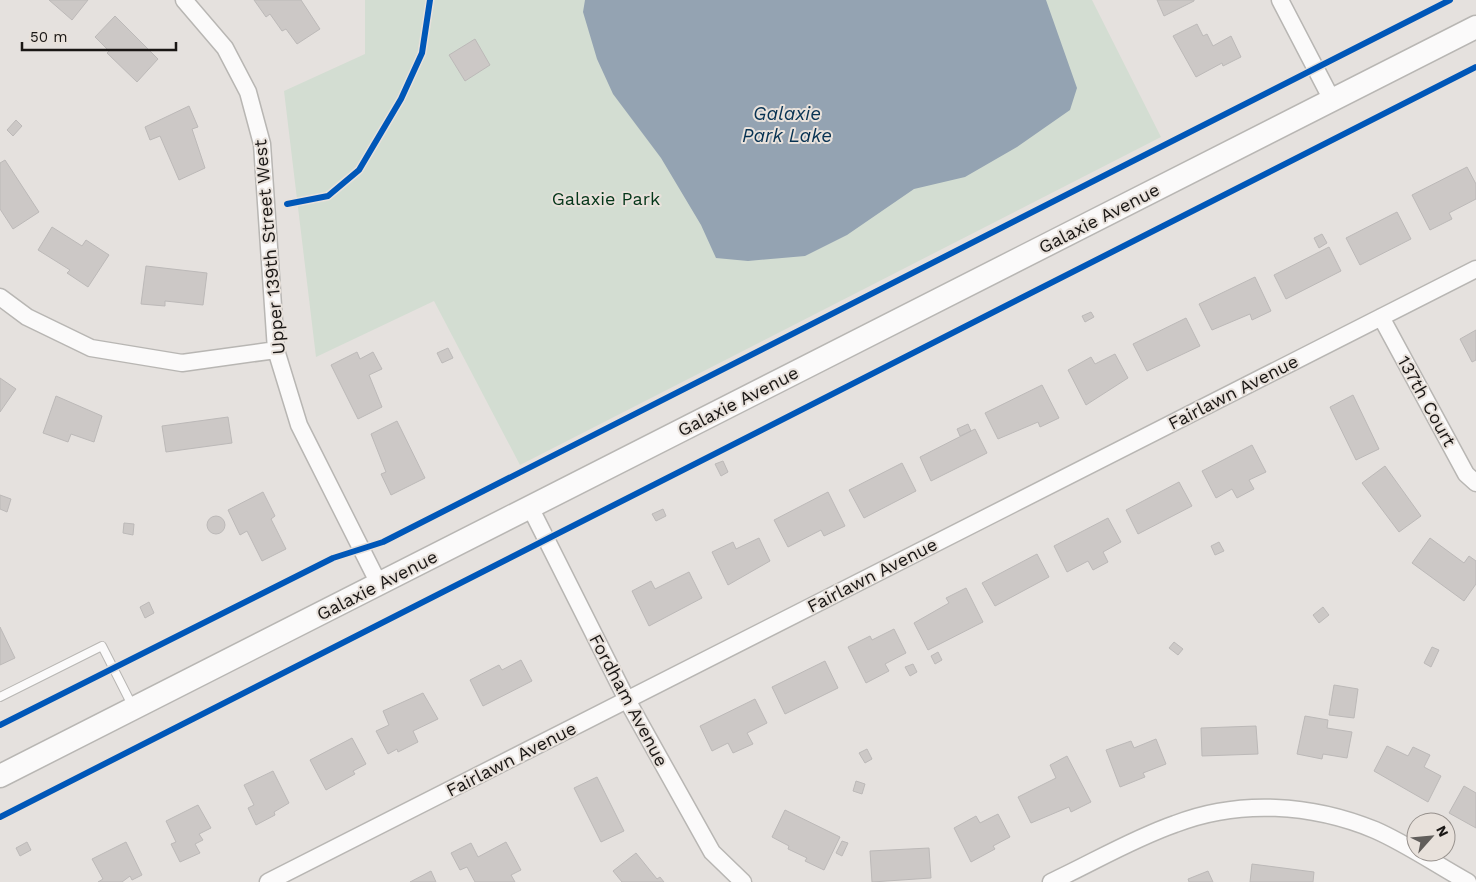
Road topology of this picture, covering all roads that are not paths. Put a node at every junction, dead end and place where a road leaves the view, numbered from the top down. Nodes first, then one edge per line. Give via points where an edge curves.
1 (184, 0) edge
2 (1280, 0) edge
3 (1476, 27) edge
4 (1332, 100) junction
5 (1476, 269) edge
6 (0, 297) edge
7 (1381, 317) junction
8 (276, 350) junction
9 (1476, 483) edge
10 (530, 507) junction
11 (378, 584) junction
12 (0, 697) edge
13 (627, 700) junction
14 (134, 708) junction
15 (0, 776) edge
16 (268, 882) edge
17 (743, 882) edge
18 (1051, 882) edge
19 (1468, 882) edge

1 - 8 street, Upper 139th Street West via 225,48 248,92 262,144
2 - 4 street
3 - 4 street, Galaxie Avenue
4 - 10 street, Galaxie Avenue
5 - 7 street, Fairlawn Avenue
6 - 8 street via 27,317 91,348 182,363
7 - 9 street, 137th Court via 1466,474
7 - 13 street, Fairlawn Avenue
8 - 11 street, Upper 139th Street West via 299,425
10 - 11 street, Galaxie Avenue
10 - 13 street, Fordham Avenue
11 - 14 street, Galaxie Avenue
12 - 14 lane via 102,646
13 - 16 street, Fairlawn Avenue
13 - 17 street, Fordham Avenue via 712,852
14 - 15 street, Galaxie Avenue
18 - 19 street via 1175,824 1223,810 1274,807 1328,814 1376,830

